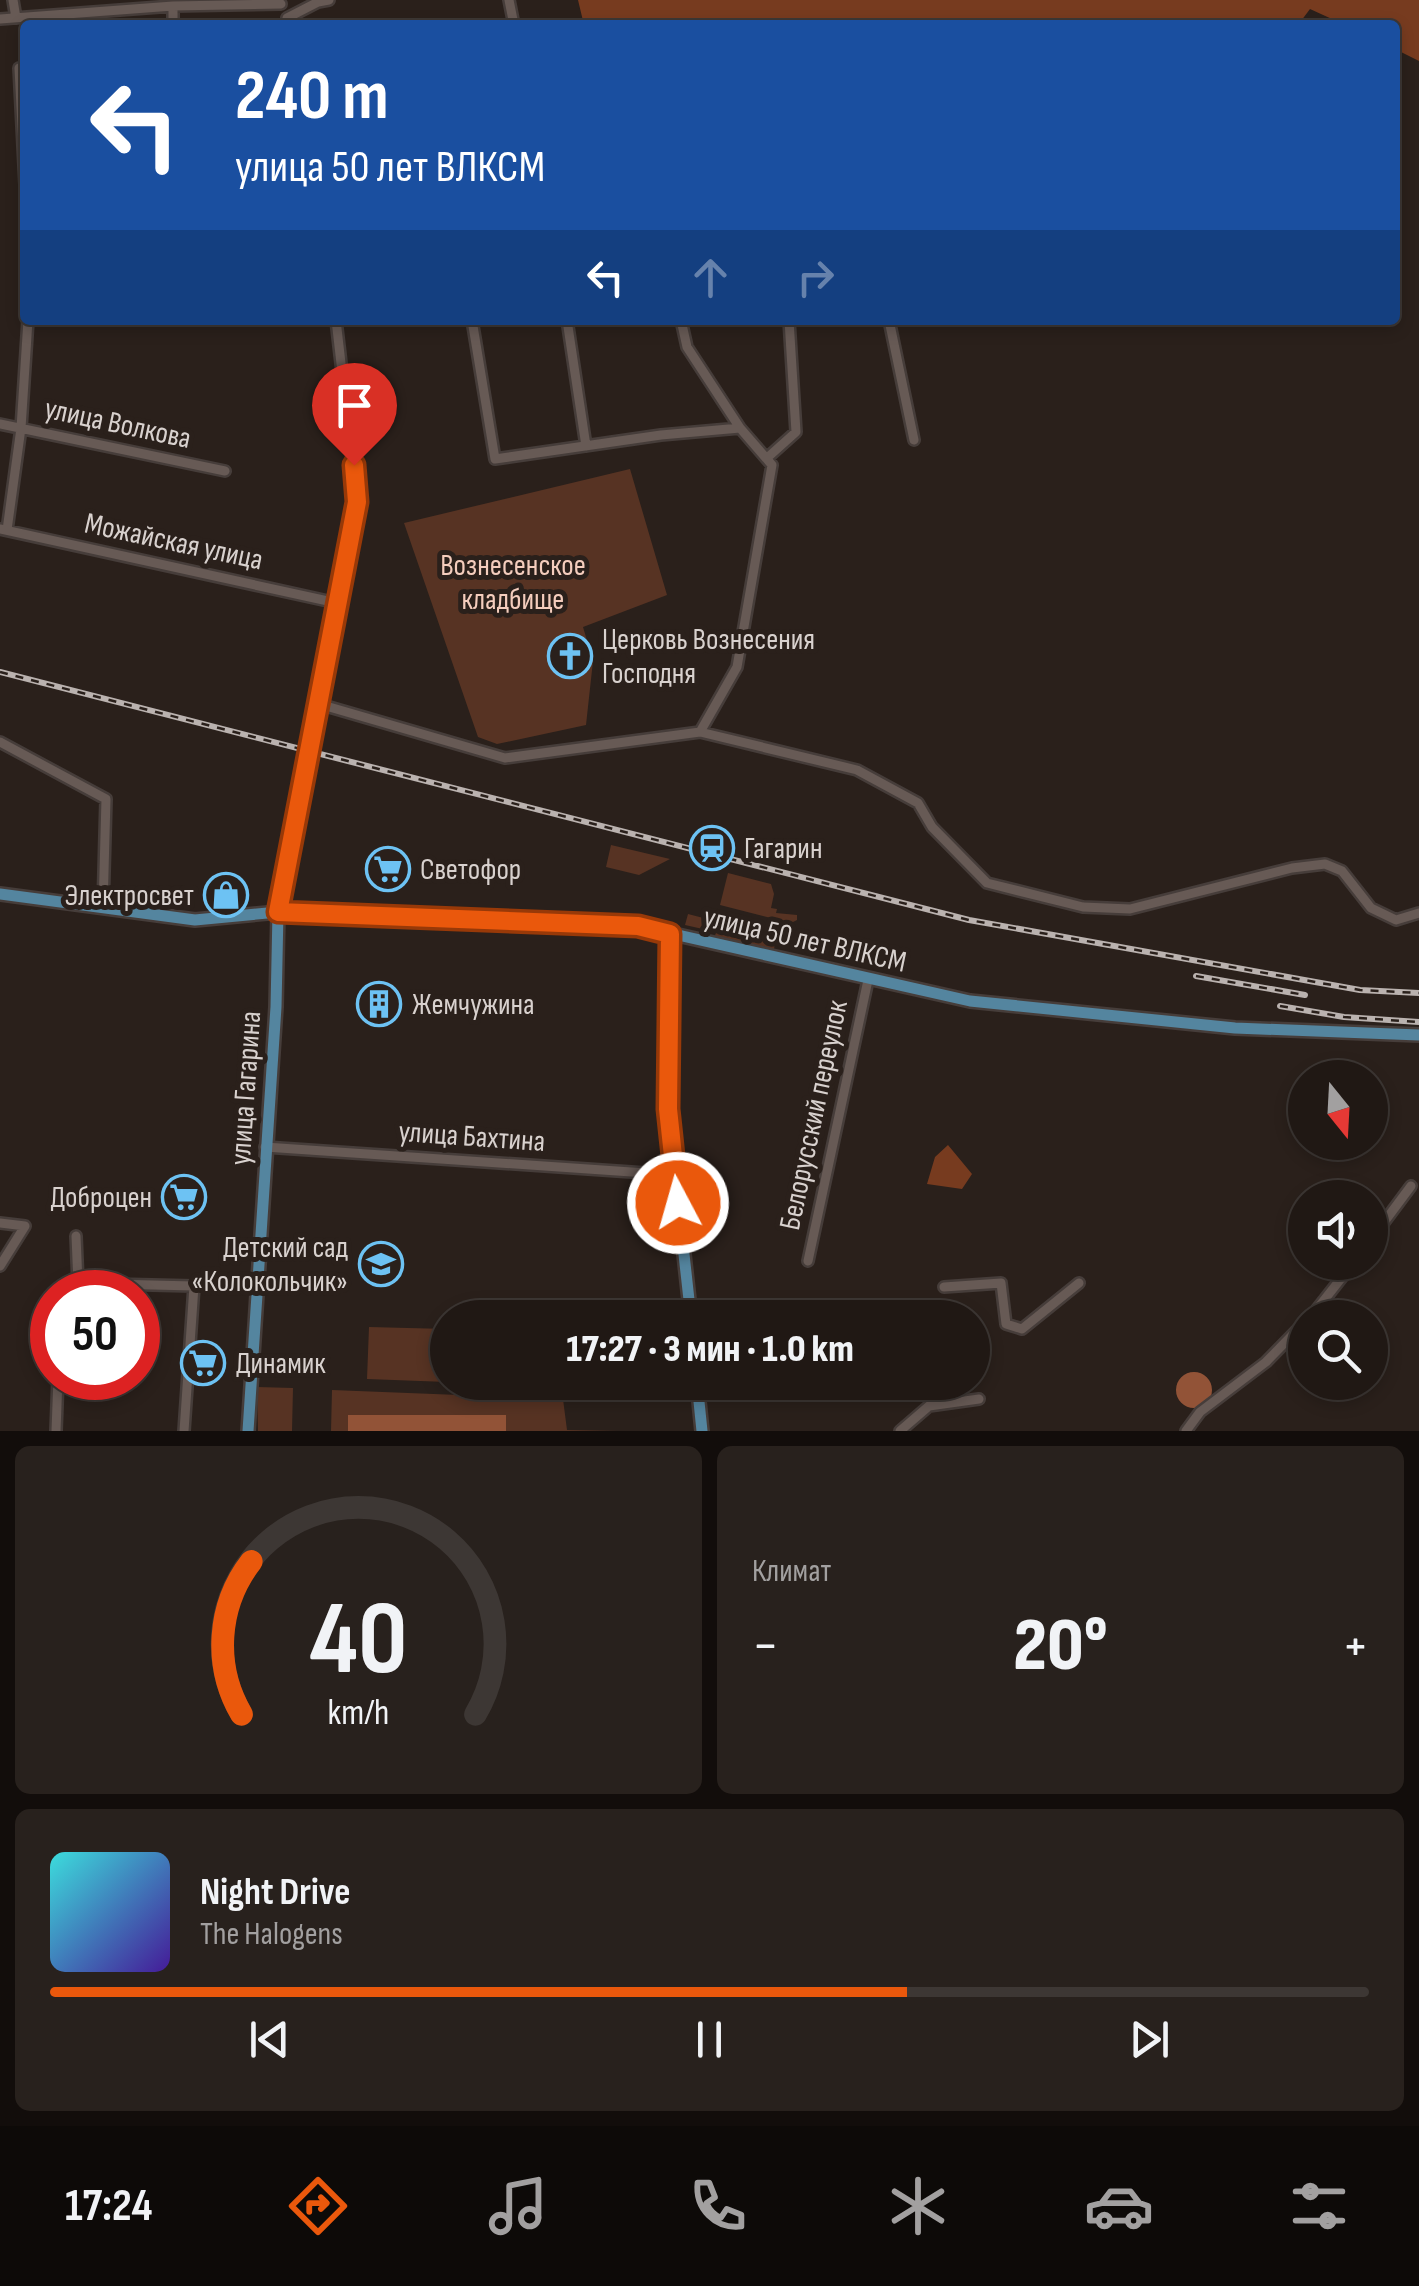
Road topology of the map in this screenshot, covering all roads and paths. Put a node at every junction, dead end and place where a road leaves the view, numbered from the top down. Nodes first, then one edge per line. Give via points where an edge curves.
1 (13, 0) edge
2 (329, 0) edge
3 (281, 2) edge
4 (122, 5) edge
5 (172, 6) junction
6 (16, 18) junction
7 (0, 19) edge
8 (173, 20) edge
9 (290, 20) edge
10 (18, 68) dead end
11 (20, 102) edge
12 (28, 325) edge
13 (337, 325) edge
14 (473, 325) edge
15 (568, 325) edge
16 (682, 325) edge
17 (789, 325) edge
18 (890, 325) edge
19 (0, 424) edge
20 (21, 428) junction
21 (740, 428) junction
22 (914, 440) dead end
23 (586, 446) junction
24 (767, 458) junction
25 (226, 470) dead end
26 (3, 530) edge
27 (337, 603) junction
28 (319, 704) junction
29 (700, 732) junction
30 (0, 742) edge
31 (0, 894) edge
32 (103, 908) junction
33 (278, 912) junction
34 (1419, 912) edge
35 (670, 934) junction
36 (868, 980) junction
37 (1419, 1035) edge
38 (265, 1146) junction
39 (675, 1175) junction
40 (1411, 1186) dead end
41 (1388, 1217) edge
42 (0, 1223) edge
43 (76, 1236) dead end
44 (808, 1261) dead end
45 (0, 1266) edge
46 (77, 1270) edge
47 (1340, 1280) edge
48 (1078, 1284) dead end
49 (160, 1285) edge
50 (944, 1287) dead end
51 (689, 1300) edge
52 (1324, 1300) edge
53 (1288, 1340) edge
54 (57, 1400) edge
55 (699, 1400) edge
56 (971, 1400) edge
57 (56, 1431) edge
58 (184, 1431) edge
59 (248, 1431) edge
60 (702, 1431) edge
61 (900, 1431) edge
62 (1186, 1431) edge

1 - 6 street
2 - 9 street
3 - 5 street
4 - 5 street
4 - 6 street
5 - 8 street
6 - 7 street
10 - 11 street
12 - 20 street
13 - 27 street, улица Гагарина via 357,502
14 - 23 street via 496,459
15 - 23 street
16 - 21 street via 686,347
17 - 24 street via 796,432
18 - 22 street
19 - 20 street, улица Волкова
20 - 25 street, улица Волкова
20 - 26 street
21 - 23 street
21 - 24 street
24 - 29 street via 772,465 736,667
26 - 27 street, Можайская улица
27 - 28 street, улица Гагарина
28 - 29 street via 504,758
28 - 33 street, улица Гагарина
29 - 34 street via 857,770 918,803 987,884 1083,907 1130,910 1324,864 1342,871 1371,908 1396,920
30 - 32 street via 106,799
31 - 32 main road, улица 50 лет ВЛКСМ
32 - 33 main road, улица 50 лет ВЛКСМ via 195,920
33 - 35 main road, улица 50 лет ВЛКСМ via 638,926
33 - 38 main road, улица Гагарина
35 - 36 main road, улица 50 лет ВЛКСМ
35 - 39 main road via 668,1109
36 - 37 main road, улица 50 лет ВЛКСМ via 970,1001 1236,1028
36 - 44 street, Белорусский переулок
38 - 39 street, улица Бахтина
38 - 59 main road, улица Гагарина
39 - 51 main road
40 - 41 street
42 - 45 street via 24,1226
43 - 46 street
47 - 52 street
48 - 50 street via 1022,1329 1006,1324 1001,1282
49 - 58 street via 194,1286
53 - 62 street
54 - 57 street
55 - 60 main road
56 - 61 street via 929,1406

